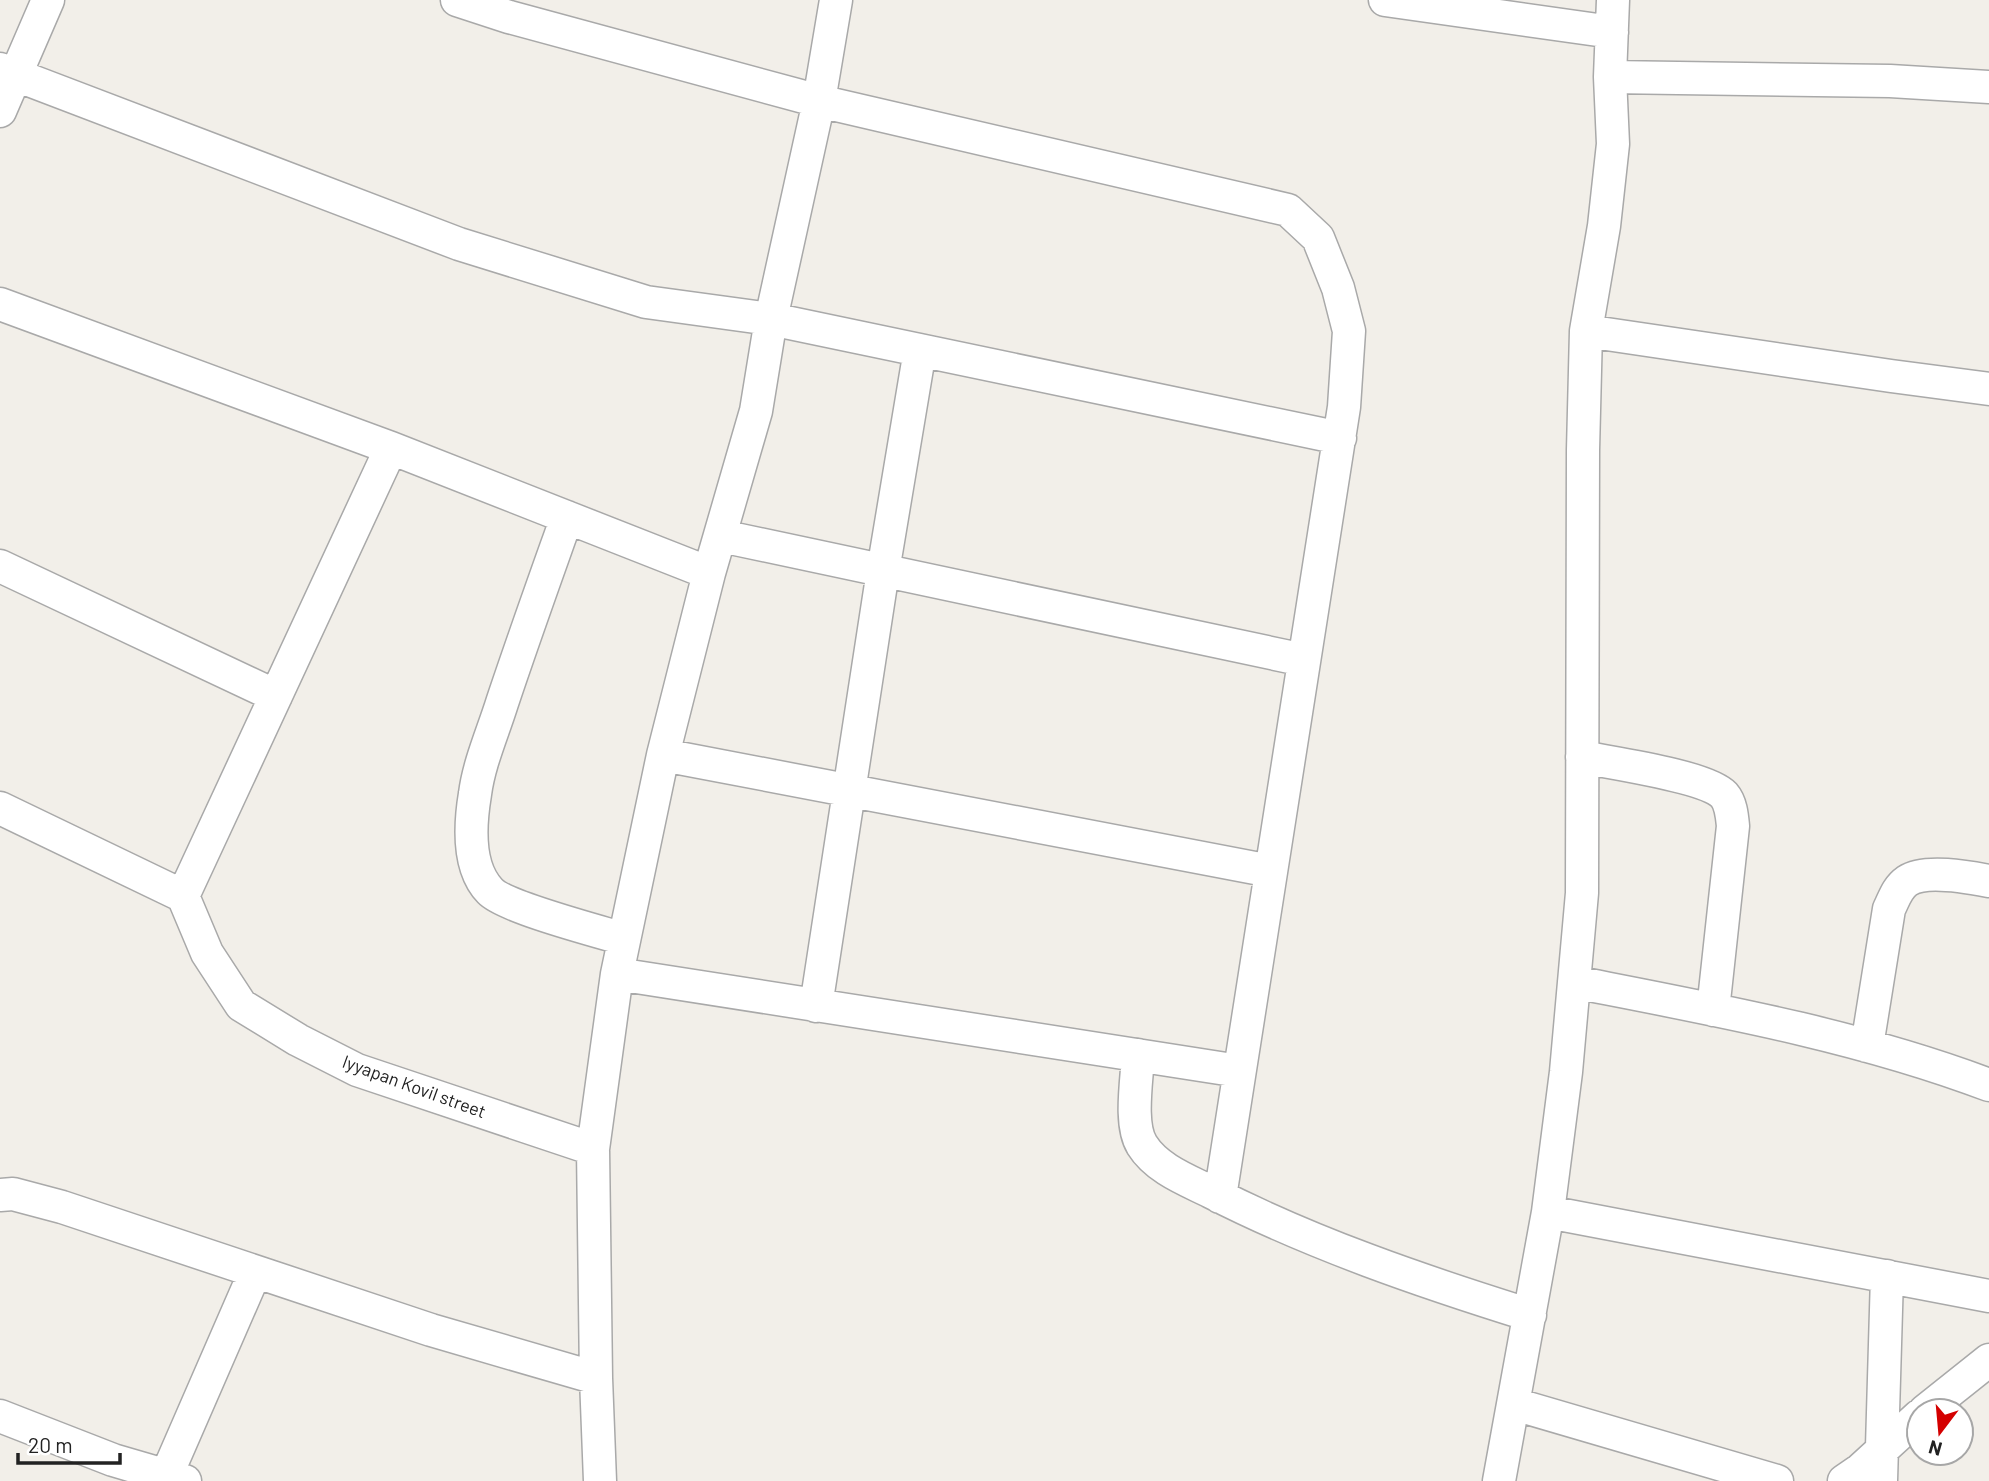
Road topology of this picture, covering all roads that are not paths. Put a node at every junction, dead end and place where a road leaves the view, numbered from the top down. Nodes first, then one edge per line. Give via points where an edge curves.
1 (48, 0) edge
2 (457, 0) edge
3 (836, 0) edge
4 (1385, 0) edge
5 (1613, 0) edge
6 (1612, 32) junction
7 (8, 72) edge
8 (1610, 77) junction
9 (1988, 82) edge
10 (819, 100) junction
11 (0, 111) edge
12 (0, 304) edge
13 (771, 319) junction
14 (1586, 331) junction
15 (920, 350) junction
16 (1989, 389) edge
17 (1340, 438) junction
18 (391, 448) junction
19 (567, 517) junction
20 (721, 536) junction
21 (0, 566) edge
22 (883, 571) junction
23 (709, 573) junction
24 (1304, 660) junction
25 (276, 696) junction
26 (663, 755) junction
27 (1582, 757) junction
28 (850, 791) junction
29 (0, 808) edge
30 (1271, 871) junction
31 (1989, 881) edge
32 (183, 896) junction
33 (624, 939) junction
34 (617, 974) junction
35 (1574, 982) junction
36 (816, 1006) junction
37 (1713, 1010) junction
38 (1867, 1046) junction
39 (1138, 1055) junction
40 (1239, 1071) junction
41 (1989, 1085) edge
42 (593, 1149) junction
43 (0, 1195) edge
44 (1220, 1197) junction
45 (1548, 1212) junction
46 (255, 1272) junction
47 (1887, 1276) junction
48 (1989, 1296) edge
49 (1530, 1315) junction
50 (1989, 1360) edge
51 (596, 1378) junction
52 (1943, 1397) edge
53 (1514, 1404) junction
54 (0, 1416) edge
55 (1905, 1430) edge
56 (1884, 1450) junction
57 (172, 1480) edge
58 (600, 1481) edge
59 (1499, 1481) edge
60 (1777, 1481) edge
61 (1844, 1481) edge
62 (1881, 1481) edge

1 - 7 street
2 - 10 street
3 - 10 street
4 - 6 street
5 - 6 street
6 - 8 street
7 - 11 street
7 - 13 street via 458,244 646,302
8 - 9 street
8 - 14 street via 1613,144
10 - 13 street
10 - 17 street via 1288,210 1318,238 1349,331
12 - 18 street
13 - 15 street
13 - 20 street via 756,411
14 - 16 street
14 - 27 street
15 - 17 street
15 - 22 street
17 - 24 street
18 - 19 street
18 - 25 street
19 - 23 street
19 - 33 street via 475,791 474,856 480,878 492,893 518,906
20 - 22 street
20 - 23 street
21 - 25 street
22 - 24 street
22 - 28 street
23 - 26 street
24 - 30 street
25 - 32 street
26 - 28 street
26 - 33 street
27 - 35 street via 1581,893
27 - 37 street via 1705,784 1728,802 1733,826
28 - 30 street
28 - 36 street
29 - 32 street
30 - 40 street
31 - 38 street via 1937,874 1908,880 1896,892 1889,909
32 - 42 street, Iyyapan Kovil street via 206,953 241,1005 357,1070
33 - 34 street
34 - 36 street
34 - 42 street
35 - 37 street
35 - 45 street
36 - 39 street
37 - 38 street
38 - 41 street
39 - 40 street
39 - 44 street via 1135,1129 1142,1145 1160,1165
40 - 44 street
42 - 51 street
43 - 46 street via 62,1207
44 - 49 street via 1419,1281
45 - 47 street
45 - 49 street
46 - 51 street via 431,1331
46 - 57 street
47 - 48 street
47 - 56 street
49 - 53 street
50 - 52 street
51 - 58 street
53 - 59 street
53 - 60 street
54 - 57 street
55 - 56 street
56 - 61 street
56 - 62 street

